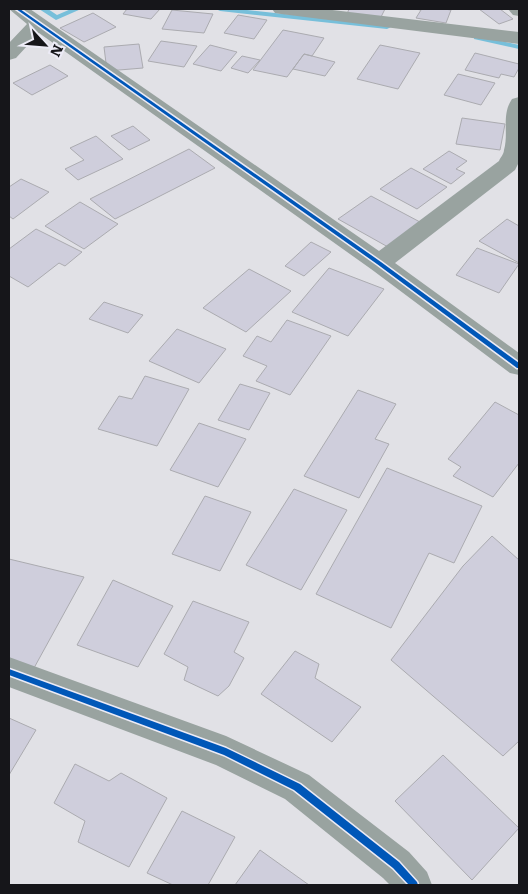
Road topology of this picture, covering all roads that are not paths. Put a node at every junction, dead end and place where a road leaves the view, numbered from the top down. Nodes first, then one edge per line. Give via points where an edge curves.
1 (18, 9) edge
2 (281, 9) edge
3 (38, 23) junction
4 (519, 38) edge
5 (9, 54) edge
6 (519, 103) edge
7 (379, 262) junction
8 (519, 366) edge
9 (9, 672) edge
10 (414, 885) edge

1 - 3 street
2 - 4 street
3 - 5 street
3 - 7 street
6 - 7 street via 515,119 515,151 507,165
7 - 8 street
9 - 10 street via 226,752 296,787 396,865

